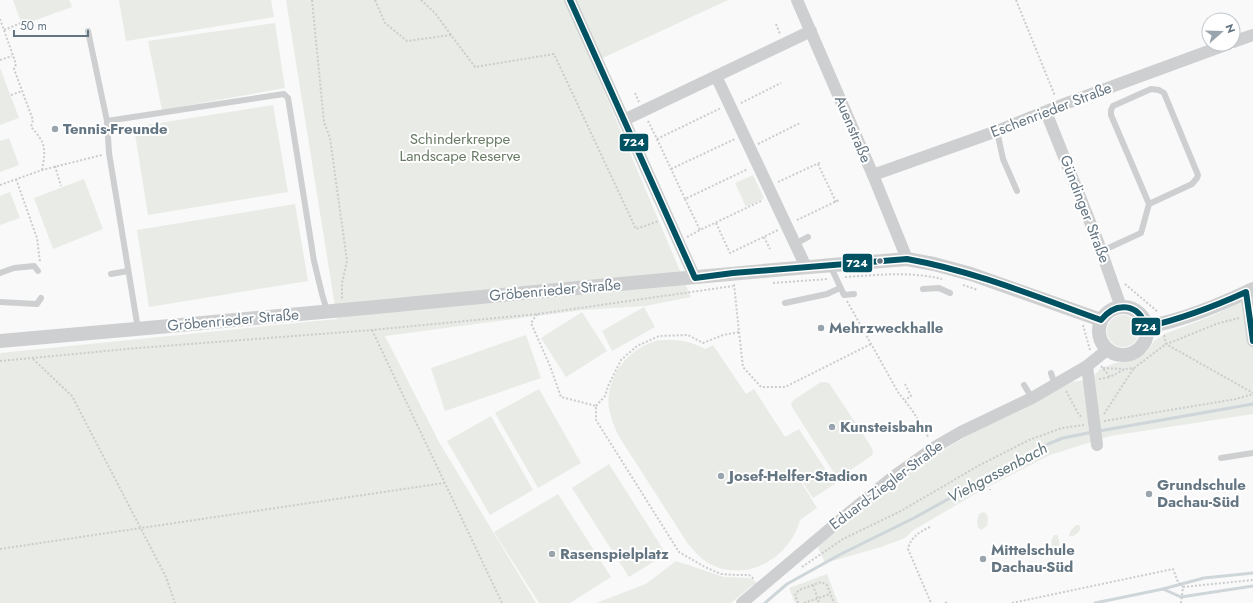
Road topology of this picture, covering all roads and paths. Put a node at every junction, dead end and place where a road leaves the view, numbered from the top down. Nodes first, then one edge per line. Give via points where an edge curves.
1 (312, 0) edge
2 (375, 0) edge
3 (421, 0) edge
4 (570, 0) edge
5 (797, 0) edge
6 (1016, 0) edge
7 (0, 19) edge
8 (21, 23) dead end
9 (4, 30) junction
10 (88, 31) dead end
11 (811, 31) junction
12 (451, 35) junction
13 (1252, 37) edge
14 (1241, 40) edge
15 (1206, 52) edge
16 (12, 55) junction
17 (0, 60) edge
18 (716, 76) junction
19 (781, 83) dead end
20 (22, 91) junction
21 (635, 93) dead end
22 (11, 95) dead end
23 (730, 106) junction
24 (1059, 106) junction
25 (644, 111) junction
26 (1046, 112) junction
27 (624, 120) junction
28 (107, 121) junction
29 (800, 123) dead end
30 (997, 131) junction
31 (743, 135) junction
32 (657, 139) junction
33 (750, 148) junction
34 (109, 153) junction
35 (821, 162) dead end
36 (818, 164) junction
37 (758, 165) junction
38 (55, 166) junction
39 (671, 169) junction
40 (42, 170) junction
41 (873, 175) junction
42 (16, 179) junction
43 (0, 185) edge
44 (61, 186) dead end
45 (1016, 191) dead end
46 (770, 192) junction
47 (685, 199) junction
48 (839, 200) dead end
49 (836, 202) junction
50 (1149, 204) junction
51 (673, 222) junction
52 (716, 223) junction
53 (792, 223) junction
54 (764, 237) junction
55 (808, 237) dead end
56 (791, 241) junction
57 (770, 249) dead end
58 (1102, 251) junction
59 (907, 259) junction
60 (41, 264) dead end
61 (806, 267) junction
62 (38, 271) dead end
63 (128, 271) junction
64 (833, 272) junction
65 (0, 273) edge
66 (111, 274) dead end
67 (695, 278) junction
68 (942, 280) dead end
69 (736, 282) junction
70 (767, 284) dead end
71 (1125, 284) dead end
72 (963, 285) dead end
73 (840, 288) junction
74 (923, 289) dead end
75 (978, 290) dead end
76 (1249, 290) edge
77 (950, 293) dead end
78 (854, 294) dead end
79 (844, 295) junction
80 (41, 298) dead end
81 (0, 302) edge
82 (785, 303) dead end
83 (1121, 307) junction
84 (342, 310) junction
85 (328, 312) junction
86 (538, 314) junction
87 (1249, 315) junction
88 (1101, 320) junction
89 (1083, 325) dead end
90 (1153, 326) junction
91 (138, 329) junction
92 (372, 330) junction
93 (739, 332) junction
94 (0, 342) edge
95 (1253, 342) edge
96 (871, 344) junction
97 (1166, 344) junction
98 (1108, 349) junction
99 (33, 359) junction
100 (0, 362) edge
101 (1096, 365) junction
102 (1134, 368) junction
103 (1125, 369) junction
104 (1051, 373) dead end
105 (1058, 383) junction
106 (905, 384) dead end
107 (1024, 384) dead end
108 (1253, 394) edge
109 (1032, 398) junction
110 (905, 400) junction
111 (596, 406) junction
112 (1096, 425) junction
113 (1097, 445) dead end
114 (935, 447) junction
115 (1253, 453) edge
116 (1221, 458) dead end
117 (444, 483) junction
118 (930, 527) dead end
119 (141, 528) junction
120 (0, 549) edge
121 (798, 570) dead end
122 (1253, 580) edge
123 (812, 585) junction
124 (760, 586) junction
125 (1183, 587) junction
126 (830, 594) junction
127 (817, 598) junction
128 (1181, 602) edge
129 (175, 603) edge
130 (502, 603) edge
131 (742, 603) edge
132 (798, 603) edge
133 (804, 603) edge
134 (819, 603) edge
135 (834, 603) edge
136 (932, 603) edge
137 (1012, 603) edge

1 - 84 path via 324,122 330,138 347,261 342,283
2 - 12 path via 385,23 407,41
3 - 12 path via 435,13
4 - 27 street via 618,100
5 - 11 street, Auenstraße
6 - 24 path
7 - 9 path
8 - 9 path
9 - 16 path
10 - 28 lane
11 - 18 street
11 - 41 street, Auenstraße
12 - 51 path via 475,67 554,54 636,229
13 - 14 street
15 - 24 street, Eschenrieder Straße
16 - 17 path
16 - 20 path
18 - 23 street
18 - 25 street
19 - 23 path
20 - 22 path
20 - 40 path via 33,120 30,127 40,138 45,152
21 - 25 path
23 - 31 street
23 - 32 path
24 - 26 street, Eschenrieder Straße
25 - 27 street
25 - 32 path
26 - 30 street, Eschenrieder Straße
26 - 58 street, Gündinger Straße
27 - 51 street via 636,139
28 - 34 lane
28 - 85 lane via 284,94 288,98 314,261
29 - 33 path
30 - 41 street, Eschenrieder Straße
30 - 45 lane via 1003,159
31 - 33 street
31 - 39 path
32 - 39 path
33 - 37 street
34 - 38 path
34 - 63 lane
35 - 36 path
36 - 46 path
36 - 49 path
37 - 46 street
37 - 47 path
38 - 40 path
38 - 44 path
39 - 47 path
40 - 42 path
41 - 59 street, Auenstraße
42 - 43 path
42 - 60 path via 37,238
46 - 52 path
46 - 53 street
47 - 52 path via 700,230
48 - 49 path
49 - 53 path
50 - 50 lane via 1192,184 1198,175 1164,93 1155,89 1113,106 1111,110
50 - 58 lane via 1142,233
51 - 67 street via 688,253
52 - 54 path via 720,237 730,254
53 - 54 path
53 - 56 street
54 - 57 path
55 - 56 lane
56 - 61 street
58 - 83 street, Gündinger Straße
59 - 64 street, Gröbenrieder Straße
59 - 88 street, Gröbenrieder Straße via 971,274
61 - 64 street, Gröbenrieder Straße
61 - 69 street, Gröbenrieder Straße
62 - 65 lane via 34,266 14,268
63 - 66 lane
63 - 91 lane
64 - 68 path via 923,275
64 - 70 path
64 - 73 lane
67 - 69 street, Gröbenrieder Straße
67 - 84 street, Gröbenrieder Straße
69 - 86 path
69 - 93 path
71 - 90 path via 1159,313
72 - 75 path
73 - 79 lane
73 - 82 lane via 827,294
74 - 77 lane via 939,288
76 - 87 street
76 - 90 street via 1204,311
78 - 79 lane
79 - 96 path
80 - 81 lane via 37,304
83 - 88 street via 1108,311
83 - 90 street via 1137,311
84 - 85 street, Gröbenrieder Straße
85 - 91 street, Gröbenrieder Straße
86 - 92 path
86 - 111 path via 531,323 561,397
87 - 95 street
87 - 97 path via 1216,324
88 - 98 street via 1100,339
89 - 101 path
90 - 97 path
90 - 98 street via 1135,352 1119,354
91 - 94 street, Gröbenrieder Straße
92 - 99 path via 138,348
92 - 117 path
93 - 96 path via 743,367 761,387 785,387
93 - 111 path via 703,343 688,335 659,336 637,346 621,360 605,396
96 - 110 path
97 - 102 path
97 - 108 path
98 - 101 street, Eduard-Ziegler-Straße
99 - 100 path
99 - 119 path via 72,396
101 - 103 path
101 - 103 path via 1110,378
101 - 105 street, Eduard-Ziegler-Straße
101 - 112 street
102 - 103 path
102 - 112 path
104 - 105 lane
105 - 109 street, Eduard-Ziegler-Straße
105 - 112 path via 1079,415
106 - 110 path via 911,396
107 - 109 lane
108 - 112 path
109 - 114 street, Eduard-Ziegler-Straße
110 - 114 path
111 - 124 path via 596,420 679,552 721,574 749,575
112 - 113 street
112 - 121 path via 1062,428 1029,440 978,466 901,511 843,539
114 - 124 street, Eduard-Ziegler-Straße via 893,477
115 - 116 lane
117 - 119 path
117 - 130 path
118 - 136 path via 910,540 908,549
119 - 120 path
119 - 129 path via 166,577
122 - 125 path
123 - 126 path via 821,582 827,584
123 - 127 path
123 - 132 path via 798,590 795,595
124 - 131 street, Eduard-Ziegler-Straße
125 - 128 path
125 - 137 path via 1173,570
126 - 127 path
126 - 135 path
127 - 133 path
127 - 134 path

